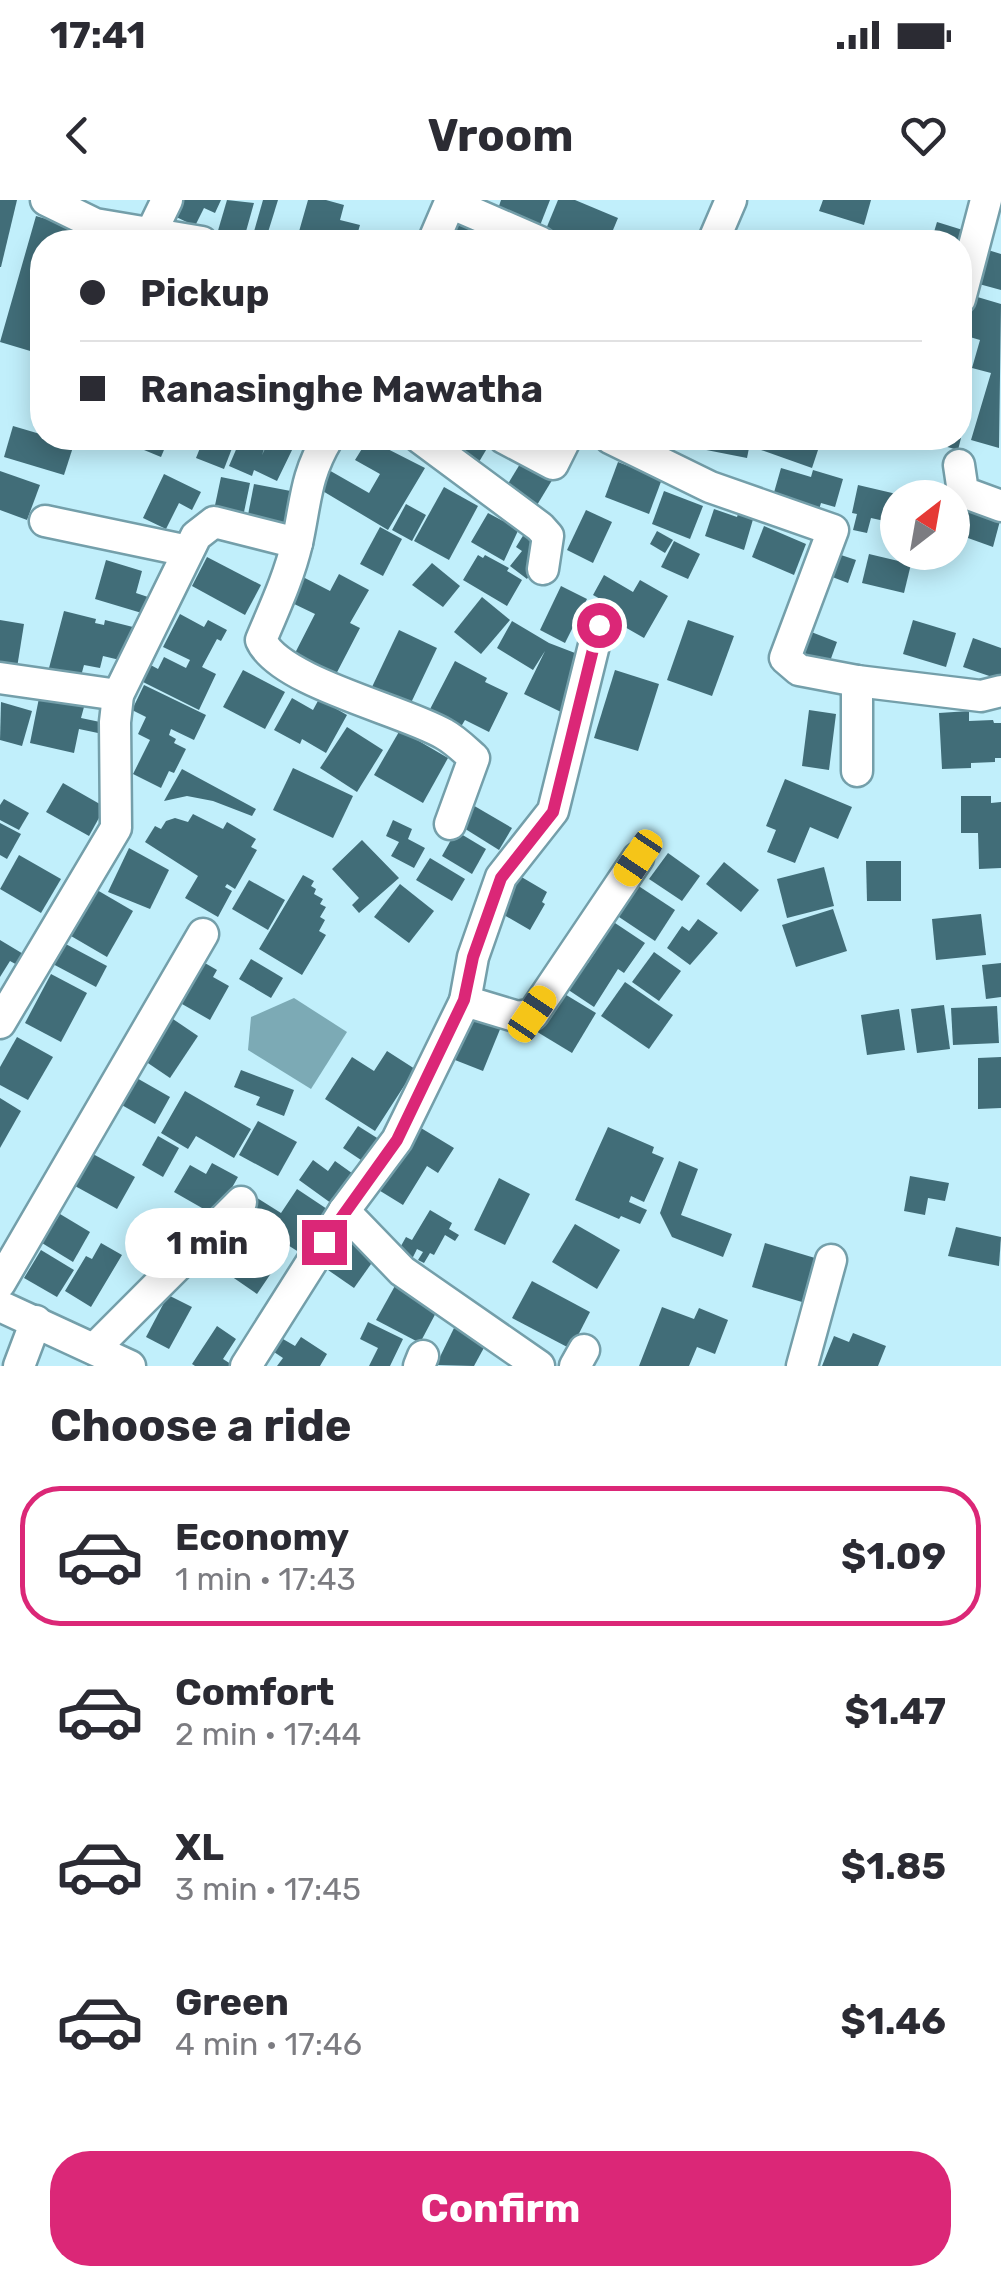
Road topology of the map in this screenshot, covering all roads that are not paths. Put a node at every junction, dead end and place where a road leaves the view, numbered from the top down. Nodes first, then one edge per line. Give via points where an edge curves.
1 (46, 200) edge
2 (167, 200) edge
3 (731, 200) edge
4 (986, 200) edge
5 (450, 201) edge
6 (132, 230) edge
7 (152, 230) edge
8 (438, 230) edge
9 (514, 230) edge
10 (718, 230) edge
11 (972, 253) edge
12 (321, 450) edge
13 (436, 450) edge
14 (527, 450) edge
15 (560, 450) edge
16 (634, 450) edge
17 (959, 464) dead end
18 (1001, 506) edge
19 (44, 521) dead end
20 (297, 543) junction
21 (188, 551) junction
22 (543, 569) dead end
23 (599, 625) dead end
24 (0, 678) edge
25 (857, 681) junction
26 (1001, 691) edge
27 (118, 695) junction
28 (857, 770) dead end
29 (450, 824) dead end
30 (638, 858) dead end
31 (204, 934) dead end
32 (464, 1000) junction
33 (0, 1024) edge
34 (241, 1202) dead end
35 (344, 1211) junction
36 (830, 1260) dead end
37 (0, 1283) edge
38 (0, 1306) edge
39 (36, 1321) junction
40 (94, 1349) junction
41 (19, 1366) edge
42 (130, 1366) edge
43 (246, 1366) edge
44 (539, 1366) edge
45 (802, 1366) edge

1 - 6 street via 95,224
2 - 7 street
3 - 10 street
4 - 11 street
5 - 8 street
5 - 9 street
12 - 20 street via 302,500
13 - 22 street via 540,527 548,536
14 - 15 street via 553,464
16 - 25 street via 710,487 833,530 785,658 799,670
17 - 18 street via 963,492
19 - 21 street
20 - 21 street via 214,522
20 - 29 street via 261,640 266,653 330,688 445,734 474,758
21 - 27 street
23 - 32 street via 553,812 501,878
24 - 27 street
25 - 26 street via 981,696
25 - 28 street
27 - 33 street via 116,828
30 - 32 street via 532,1014 518,1017
31 - 37 street
32 - 35 street via 397,1140
34 - 40 street
35 - 43 street
35 - 44 street via 402,1272
36 - 45 street
38 - 39 street
39 - 40 street
39 - 41 street
40 - 42 street

